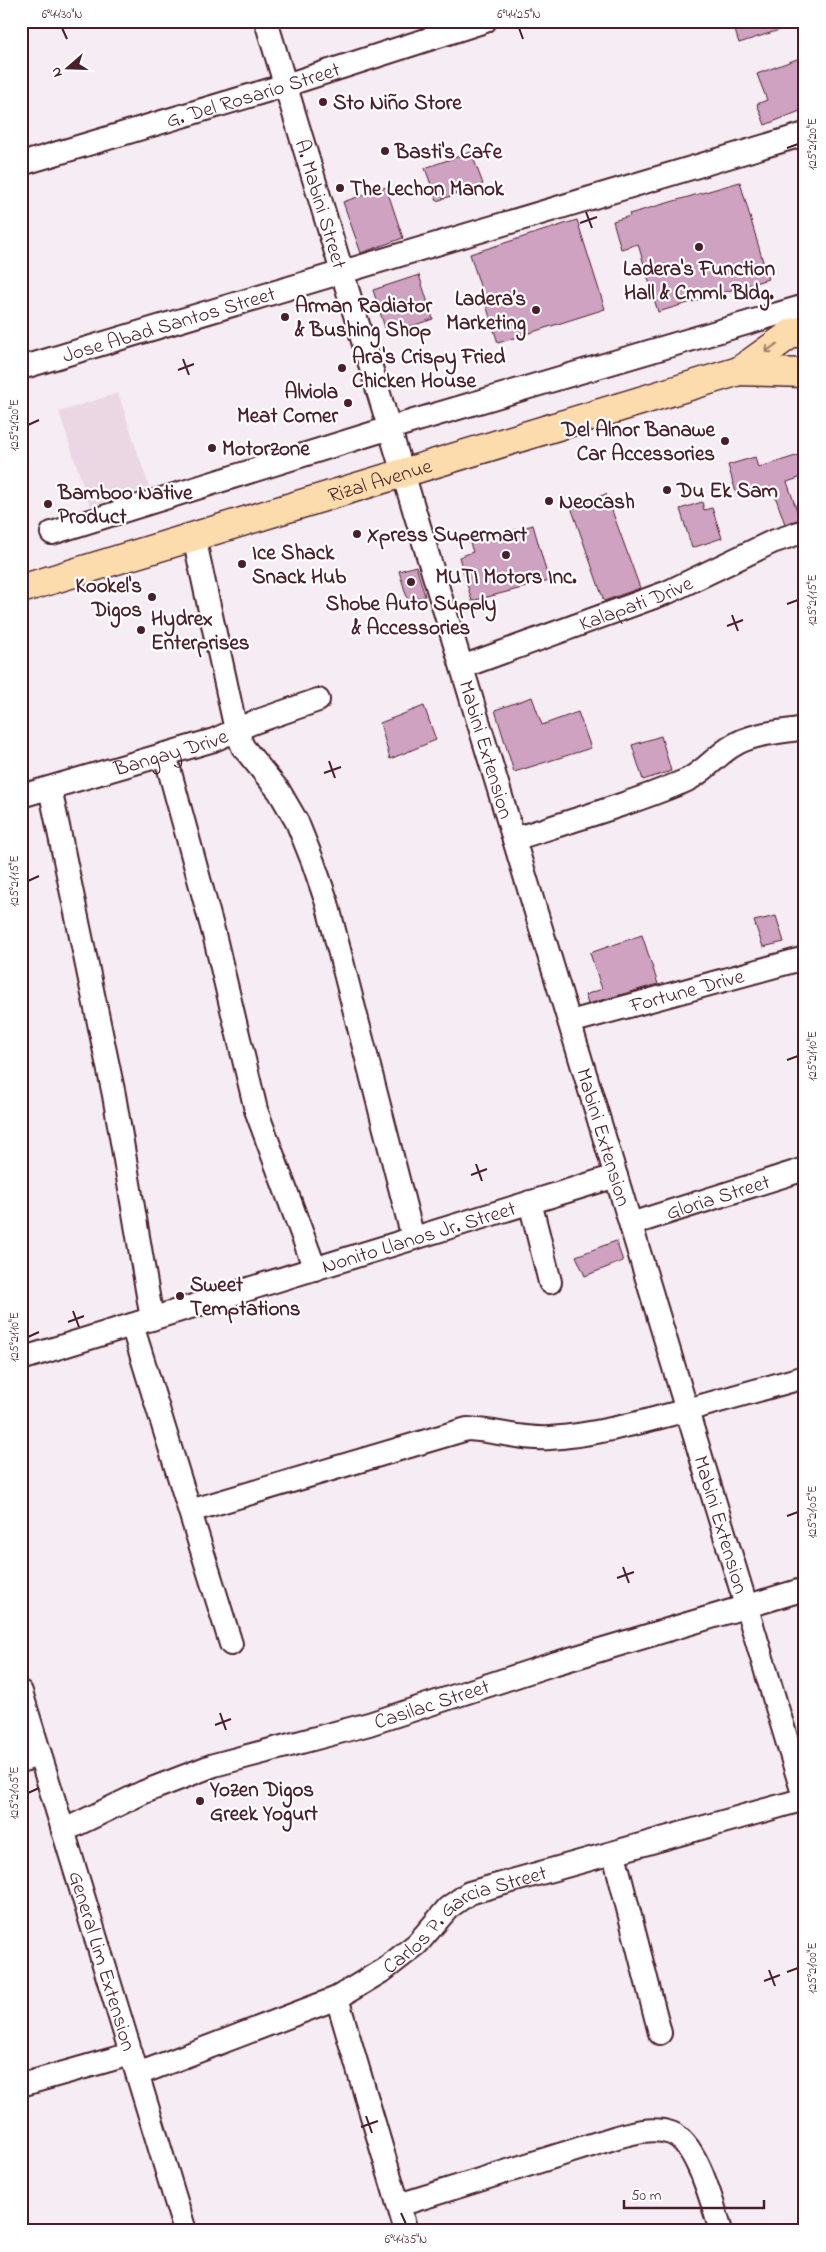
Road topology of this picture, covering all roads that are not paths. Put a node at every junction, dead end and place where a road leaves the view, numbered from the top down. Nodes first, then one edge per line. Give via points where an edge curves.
1 (266, 21) edge
2 (485, 21) edge
3 (286, 85) junction
4 (805, 134) edge
5 (21, 164) edge
6 (342, 271) junction
7 (805, 306) edge
8 (805, 330) edge
9 (21, 368) edge
10 (739, 371) junction
11 (805, 373) edge
12 (390, 428) junction
13 (404, 474) junction
14 (805, 531) edge
15 (52, 534) dead end
16 (194, 537) junction
17 (21, 589) edge
18 (462, 666) junction
19 (318, 700) dead end
20 (805, 728) edge
21 (236, 730) junction
22 (166, 754) junction
23 (50, 788) junction
24 (21, 796) edge
25 (514, 839) junction
26 (805, 958) edge
27 (570, 1022) junction
28 (805, 1170) edge
29 (616, 1176) junction
30 (530, 1202) junction
31 (631, 1224) junction
32 (413, 1238) junction
33 (315, 1269) junction
34 (550, 1282) dead end
35 (142, 1322) junction
36 (21, 1359) edge
37 (805, 1377) edge
38 (687, 1410) junction
39 (190, 1511) junction
40 (805, 1589) edge
41 (746, 1607) junction
42 (231, 1644) dead end
43 (21, 1692) edge
44 (31, 1758) edge
45 (805, 1799) edge
46 (64, 1830) junction
47 (614, 1854) junction
48 (337, 1998) junction
49 (660, 2033) dead end
50 (135, 2064) junction
51 (21, 2085) edge
52 (398, 2205) junction
53 (186, 2231) edge
54 (406, 2231) edge
55 (721, 2231) edge

1 - 3 street, A. Mabini Street
2 - 3 street, G. Del Rosario Street
3 - 5 street, G. Del Rosario Street
3 - 6 street, A. Mabini Street
4 - 6 street, Jose Abad Santos Street
6 - 9 street, Jose Abad Santos Street
6 - 12 street, A. Mabini Street
7 - 12 street
8 -> 10 main road, Rizal Avenue via 792,333
10 - 11 main road, Rizal Avenue
10 - 13 main road, Rizal Avenue
12 - 13 street, A. Mabini Street
12 - 15 street
13 - 16 main road, Rizal Avenue
13 - 18 street, Mabini Extension
14 - 18 street, Kalapati Drive via 772,542 668,592
16 - 17 main road, Rizal Avenue
16 - 21 street
18 - 25 street, Mabini Extension
19 - 21 street, Bangay Drive
20 - 25 street via 736,743 688,780
21 - 22 street, Bangay Drive
21 - 32 street via 242,747 279,791 297,822 313,862 327,903
22 - 23 street, Bangay Drive
22 - 33 street via 256,1110
23 - 24 street, Bangay Drive
23 - 35 street via 114,1095
25 - 27 street, Mabini Extension
26 - 27 street, Fortune Drive
27 - 29 street, Mabini Extension
28 - 31 street, Gloria Street
29 - 30 street, Nonito Llanos Jr. Street
29 - 31 street, Mabini Extension
30 - 32 street, Nonito Llanos Jr. Street
30 - 34 street
31 - 38 street, Mabini Extension
32 - 33 street, Nonito Llanos Jr. Street
33 - 35 street, Nonito Llanos Jr. Street
35 - 36 street, Nonito Llanos Jr. Street
35 - 39 street
37 - 38 street
38 - 39 street via 628,1426 548,1439 467,1430
38 - 41 street, Mabini Extension
39 - 42 street
40 - 41 street, Casilac Street
41 - 45 street, Mabini Extension
41 - 46 street, Casilac Street via 553,1664 394,1716 214,1766 144,1792
43 - 44 street, General Lim Extension
44 - 46 street, General Lim Extension
45 - 47 street, Carlos P. Garcia Street
46 - 50 street, General Lim Extension
47 - 48 street, Carlos P. Garcia Street via 469,1893 448,1908 417,1944
47 - 49 street
48 - 50 street, Carlos P. Garcia Street
48 - 52 street
50 - 51 street, Carlos P. Garcia Street
50 - 53 street, General Lim Extension
52 - 54 street
52 - 55 street via 617,2137 658,2130 673,2134 686,2143 707,2188

